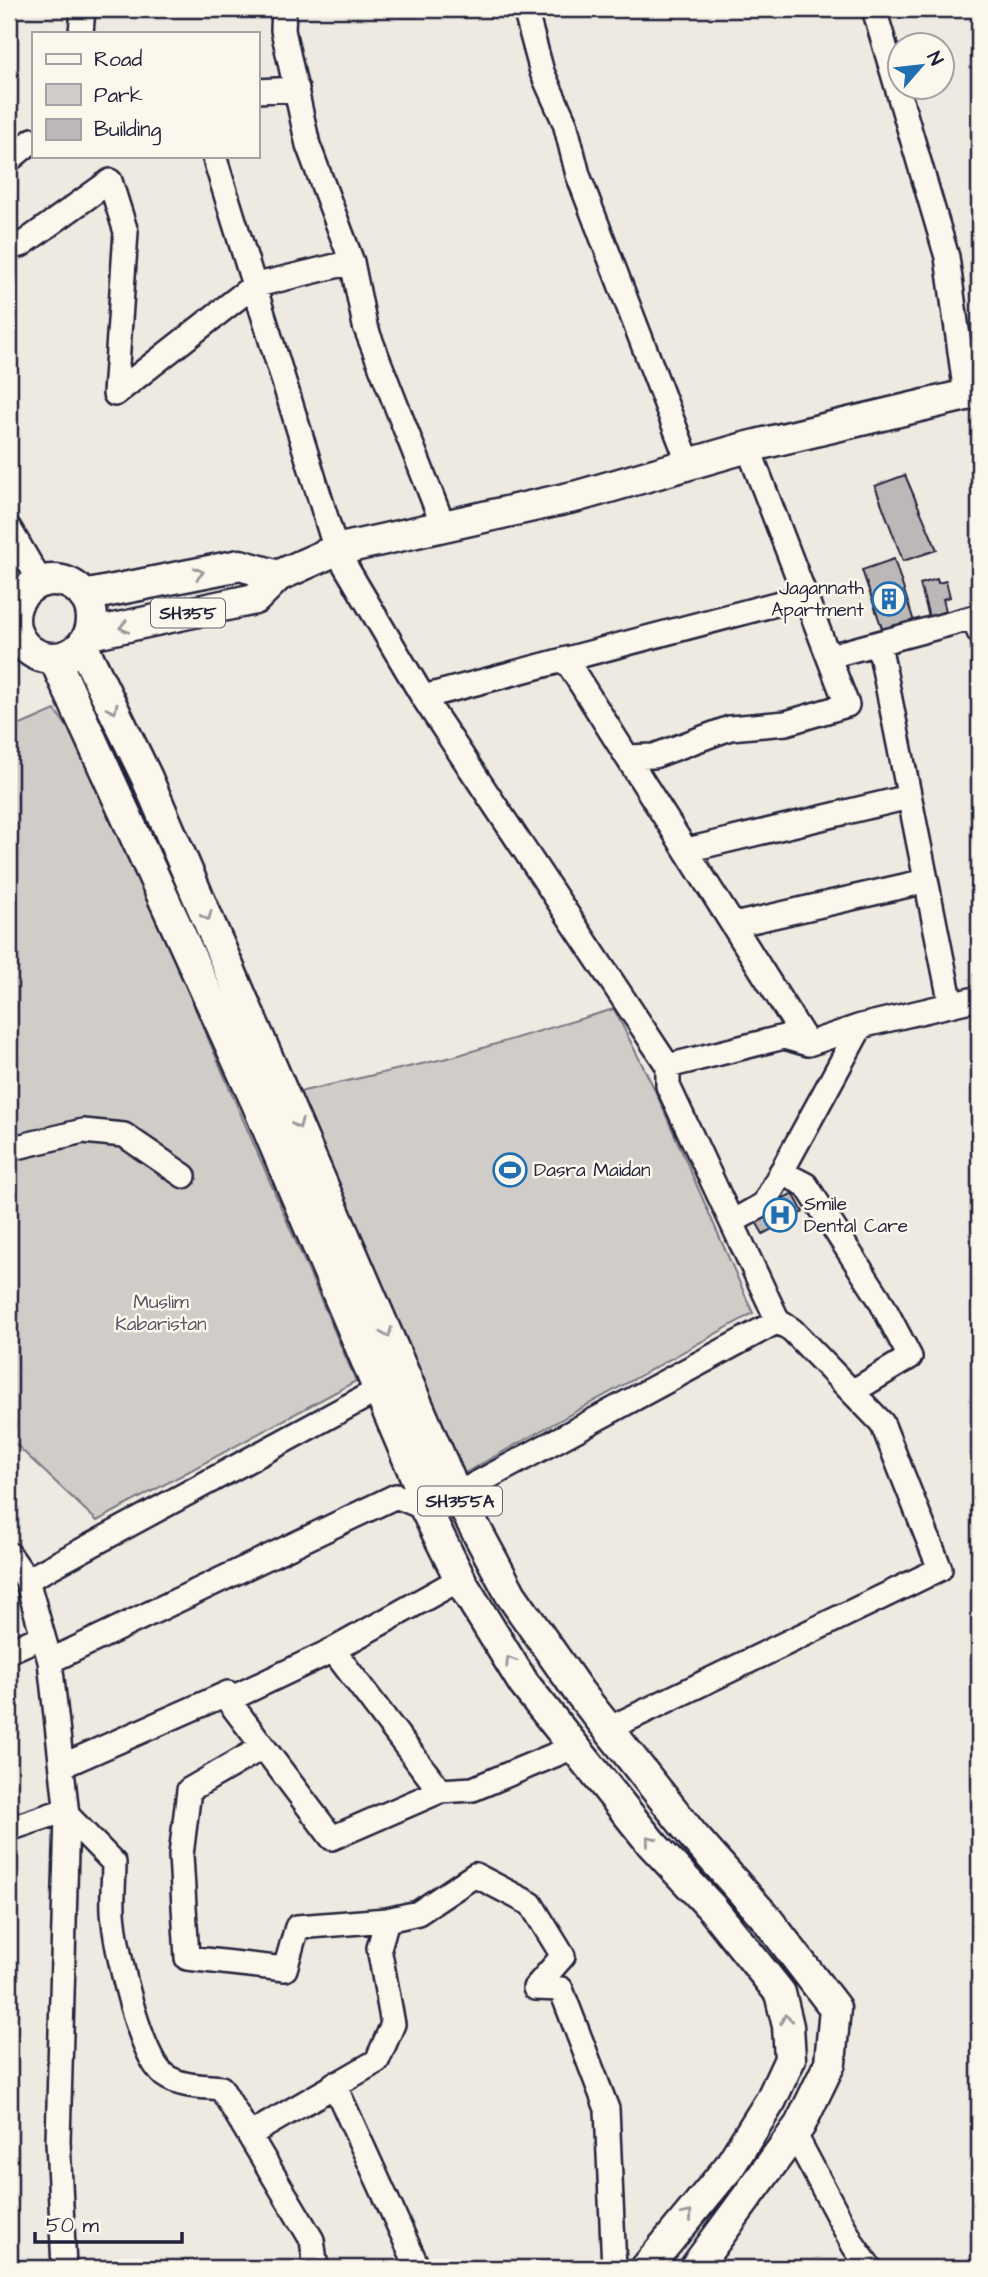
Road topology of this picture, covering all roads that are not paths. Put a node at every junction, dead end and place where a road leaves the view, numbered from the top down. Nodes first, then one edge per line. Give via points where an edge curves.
1 (83, 9) edge
2 (284, 9) edge
3 (525, 9) edge
4 (874, 9) edge
5 (81, 32) edge
6 (297, 89) junction
7 (259, 91) edge
8 (32, 141) edge
9 (215, 158) edge
10 (9, 160) edge
11 (9, 246) edge
12 (352, 262) junction
13 (253, 286) junction
14 (973, 394) edge
15 (748, 447) junction
16 (689, 464) junction
17 (443, 525) junction
18 (9, 528) edge
19 (336, 550) junction
20 (278, 576) junction
21 (40, 582) junction
22 (84, 596) junction
23 (806, 596) junction
24 (13, 620) edge
25 (978, 622) edge
26 (86, 641) junction
27 (879, 645) junction
28 (830, 656) junction
29 (55, 660) junction
30 (566, 660) junction
31 (423, 697) junction
32 (627, 757) junction
33 (909, 797) junction
34 (687, 850) junction
35 (926, 881) junction
36 (734, 925) junction
37 (979, 998) edge
38 (951, 1005) junction
39 (252, 1020) junction
40 (860, 1027) junction
41 (226, 1034) junction
42 (808, 1044) junction
43 (668, 1066) junction
44 (9, 1149) edge
45 (781, 1172) junction
46 (184, 1176) dead end
47 (732, 1222) junction
48 (778, 1321) junction
49 (380, 1389) junction
50 (852, 1392) junction
51 (457, 1494) junction
52 (425, 1508) junction
53 (9, 1554) edge
54 (460, 1579) junction
55 (27, 1580) junction
56 (43, 1636) junction
57 (333, 1650) junction
58 (9, 1651) edge
59 (50, 1661) junction
60 (228, 1700) junction
61 (610, 1728) junction
62 (576, 1746) junction
63 (263, 1748) junction
64 (62, 1766) junction
65 (440, 1791) junction
66 (67, 1815) junction
67 (9, 1829) edge
68 (750, 1900) junction
69 (718, 1916) junction
70 (387, 1920) junction
71 (334, 2084) junction
72 (761, 2116) junction
73 (794, 2133) junction
74 (249, 2134) junction
75 (64, 2268) edge
76 (316, 2268) edge
77 (418, 2268) edge
78 (614, 2268) edge
79 (646, 2268) edge
80 (695, 2268) edge
81 (870, 2268) edge

1 - 5 street
2 - 6 street via 283,30
3 - 16 street via 578,175
4 - 14 street via 947,257
6 - 7 street
6 - 12 street via 308,145
8 - 10 street
9 - 13 street
11 - 13 street via 21,245 110,181 126,232 115,394
12 - 13 street
12 - 17 street via 365,326
13 - 19 street
14 - 15 main road
15 - 16 main road
15 - 23 street
16 - 17 main road via 578,496
17 - 19 main road
18 - 21 street
19 - 20 main road
19 - 31 street
22 -> 20 main road, SH355 via 240,565
20 -> 26 main road, SH355 via 255,599
21 - 22 main road via 61,581
21 - 24 main road via 27,588
22 - 26 main road via 91,615
23 - 28 street
23 - 30 street
24 - 29 main road via 32,651
25 - 27 street
26 - 29 main road, SH355
26 -> 39 main road, SH355A
27 - 28 street
27 - 33 street
28 - 32 street via 847,705 786,723 730,729 654,756
29 - 41 main road, SH355A
30 - 31 street
30 - 32 street
31 - 43 street
32 - 34 street
33 - 34 street
33 - 35 street
34 - 36 street
35 - 36 street
35 - 38 street
36 - 42 street
37 - 38 street
38 - 40 street
39 - 41 main road
39 -> 51 main road, SH355A
40 - 42 street
40 - 45 street
41 - 49 main road, SH355A
42 - 43 street via 784,1037
43 - 47 street via 668,1086
44 - 46 street via 83,1131 124,1135
45 - 47 street via 764,1204
45 - 50 street via 806,1185 879,1298 910,1357
47 - 48 street
48 - 50 street
48 - 51 street
49 - 52 main road, SH355A
49 - 55 street
50 - 61 street via 882,1423 940,1569
51 - 52 main road
51 - 61 main road, SH355A via 511,1595
52 - 54 main road, SH355A
52 - 59 street via 396,1496
53 - 55 street
54 - 57 street
62 -> 54 main road, SH355A via 524,1684
55 - 56 street
56 - 58 street
56 - 59 street
57 - 60 street
57 - 65 street
59 - 64 street
60 - 63 street
60 - 64 street via 228,1693
61 - 62 main road
61 - 68 main road, SH355A via 694,1838
62 - 65 street via 473,1789
69 -> 62 main road, SH355A via 652,1844
63 - 65 street via 332,1838
63 - 70 street via 189,1790 181,1855 187,1958 285,1969 297,1927
64 - 66 street
66 - 67 street via 63,1811
66 - 74 street via 114,1863 113,1919 120,1967 148,2053 163,2074 180,2084 221,2088
66 - 75 street via 58,2141
68 - 69 main road
68 - 73 main road, SH355A via 835,2008 830,2063
72 -> 69 main road, SH355A via 790,2059 788,2026 780,1993
70 - 71 street via 379,1948 393,2025 377,2061
70 - 78 street via 418,1913 475,1875 531,1904 563,1956 535,1988 561,1989 607,2109
71 - 74 street
71 - 77 street
72 - 73 main road
79 -> 72 main road, SH355A via 730,2166
73 - 80 main road, SH355A
73 - 81 street
74 - 76 street via 312,2240

